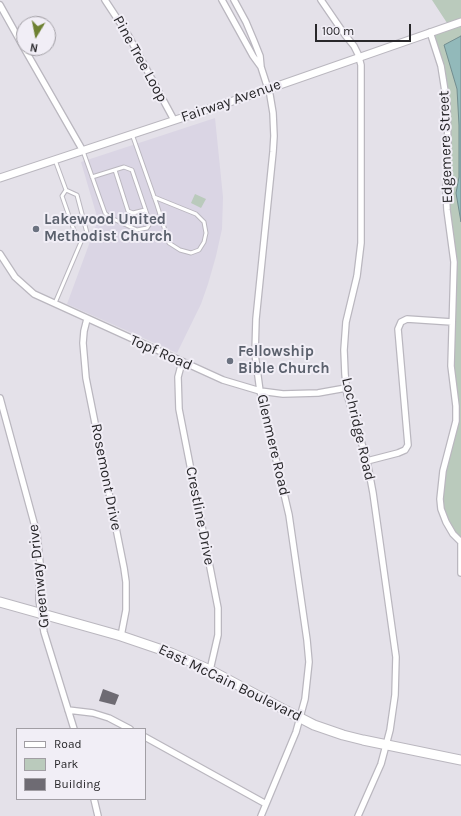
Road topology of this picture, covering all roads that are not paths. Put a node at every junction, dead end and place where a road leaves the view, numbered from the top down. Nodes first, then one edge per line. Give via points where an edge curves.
1 (105, 0) edge
2 (222, 0) edge
3 (234, 0) edge
4 (321, 0) edge
5 (0, 5) edge
6 (461, 22) edge
7 (430, 32) junction
8 (16, 34) edge
9 (29, 56) edge
10 (359, 57) junction
11 (261, 67) junction
12 (268, 89) junction
13 (174, 120) junction
14 (132, 134) junction
15 (83, 151) junction
16 (55, 160) junction
17 (115, 170) junction
18 (92, 177) junction
19 (0, 178) edge
20 (66, 190) junction
21 (154, 196) junction
22 (145, 210) junction
23 (81, 242) junction
24 (0, 254) edge
25 (54, 304) junction
26 (87, 319) junction
27 (452, 322) junction
28 (182, 362) junction
29 (346, 388) junction
30 (260, 391) junction
31 (0, 398) edge
32 (367, 461) junction
33 (461, 543) edge
34 (461, 574) edge
35 (0, 602) edge
36 (41, 613) junction
37 (121, 636) junction
38 (210, 670) junction
39 (68, 710) junction
40 (300, 718) junction
41 (74, 728) edge
42 (128, 728) edge
43 (146, 738) edge
44 (386, 745) junction
45 (461, 760) edge
46 (94, 800) edge
47 (266, 804) junction
48 (98, 816) edge
49 (261, 816) edge
50 (358, 816) edge

1 - 13 street, Pine Tree Loop via 128,35
2 - 11 street, Glenmere Road
3 - 11 street, Glenmere Road via 254,41
4 - 10 street, Lochridge Road
5 - 8 street
6 - 7 street, Fairway Avenue
7 - 10 street, Fairway Avenue
7 - 27 street, Edgemere Street via 441,66 447,104 447,196 454,262
9 - 15 street
10 - 12 street, Fairway Avenue
10 - 29 street, Lochridge Road via 361,243 344,338
11 - 12 street, Glenmere Road
12 - 13 street, Fairway Avenue
12 - 30 street, Glenmere Road via 274,136 256,318
13 - 14 street, Fairway Avenue
14 - 15 street, Fairway Avenue
14 - 21 lane
15 - 16 street, Fairway Avenue
15 - 18 lane
16 - 19 street, Fairway Avenue
16 - 20 lane
17 - 18 lane
17 - 22 lane via 124,167 132,170
17 - 22 lane via 128,211 133,213
18 - 22 lane via 105,213 109,217 137,230 144,230 149,225
20 - 23 lane via 62,196 76,236
20 - 23 lane via 77,195 87,233
21 - 21 lane via 169,243 191,253 199,250 206,233 204,222 196,214
23 - 25 lane
24 - 25 street, Topf Road via 21,284
25 - 26 street, Topf Road
26 - 28 street, Topf Road
26 - 37 street, Rosemont Drive via 83,343 86,378 126,582 126,610
27 - 32 street via 407,319 401,322 398,329 408,445 405,450 398,453
27 - 33 street, Edgemere Street via 451,366 456,421 443,471 440,499 446,522 452,534
28 - 30 street, Topf Road via 223,380
28 - 38 street, Crestline Drive via 178,377 179,409 218,608 218,635
29 - 30 street, Topf Road via 300,394
29 - 32 street, Lochridge Road
30 - 40 street, Glenmere Road via 289,515 307,640 308,682
31 - 36 street, Greenway Drive via 37,534
32 - 44 street, Lochridge Road via 396,657 395,695
33 - 34 street, Edgemere Street
35 - 36 main road, East McCain Boulevard
36 - 37 main road, East McCain Boulevard
36 - 39 street, Greenway Drive via 49,652
37 - 38 main road, East McCain Boulevard
38 - 40 main road, East McCain Boulevard
39 - 41 street, Greenway Drive
39 - 42 street via 93,713
40 - 44 main road, East McCain Boulevard via 343,735
40 - 47 street, Glenmere Road
43 - 47 street
44 - 45 main road, East McCain Boulevard
44 - 50 street, Lochridge Road via 374,782
46 - 48 street
47 - 49 street, Glenmere Road

